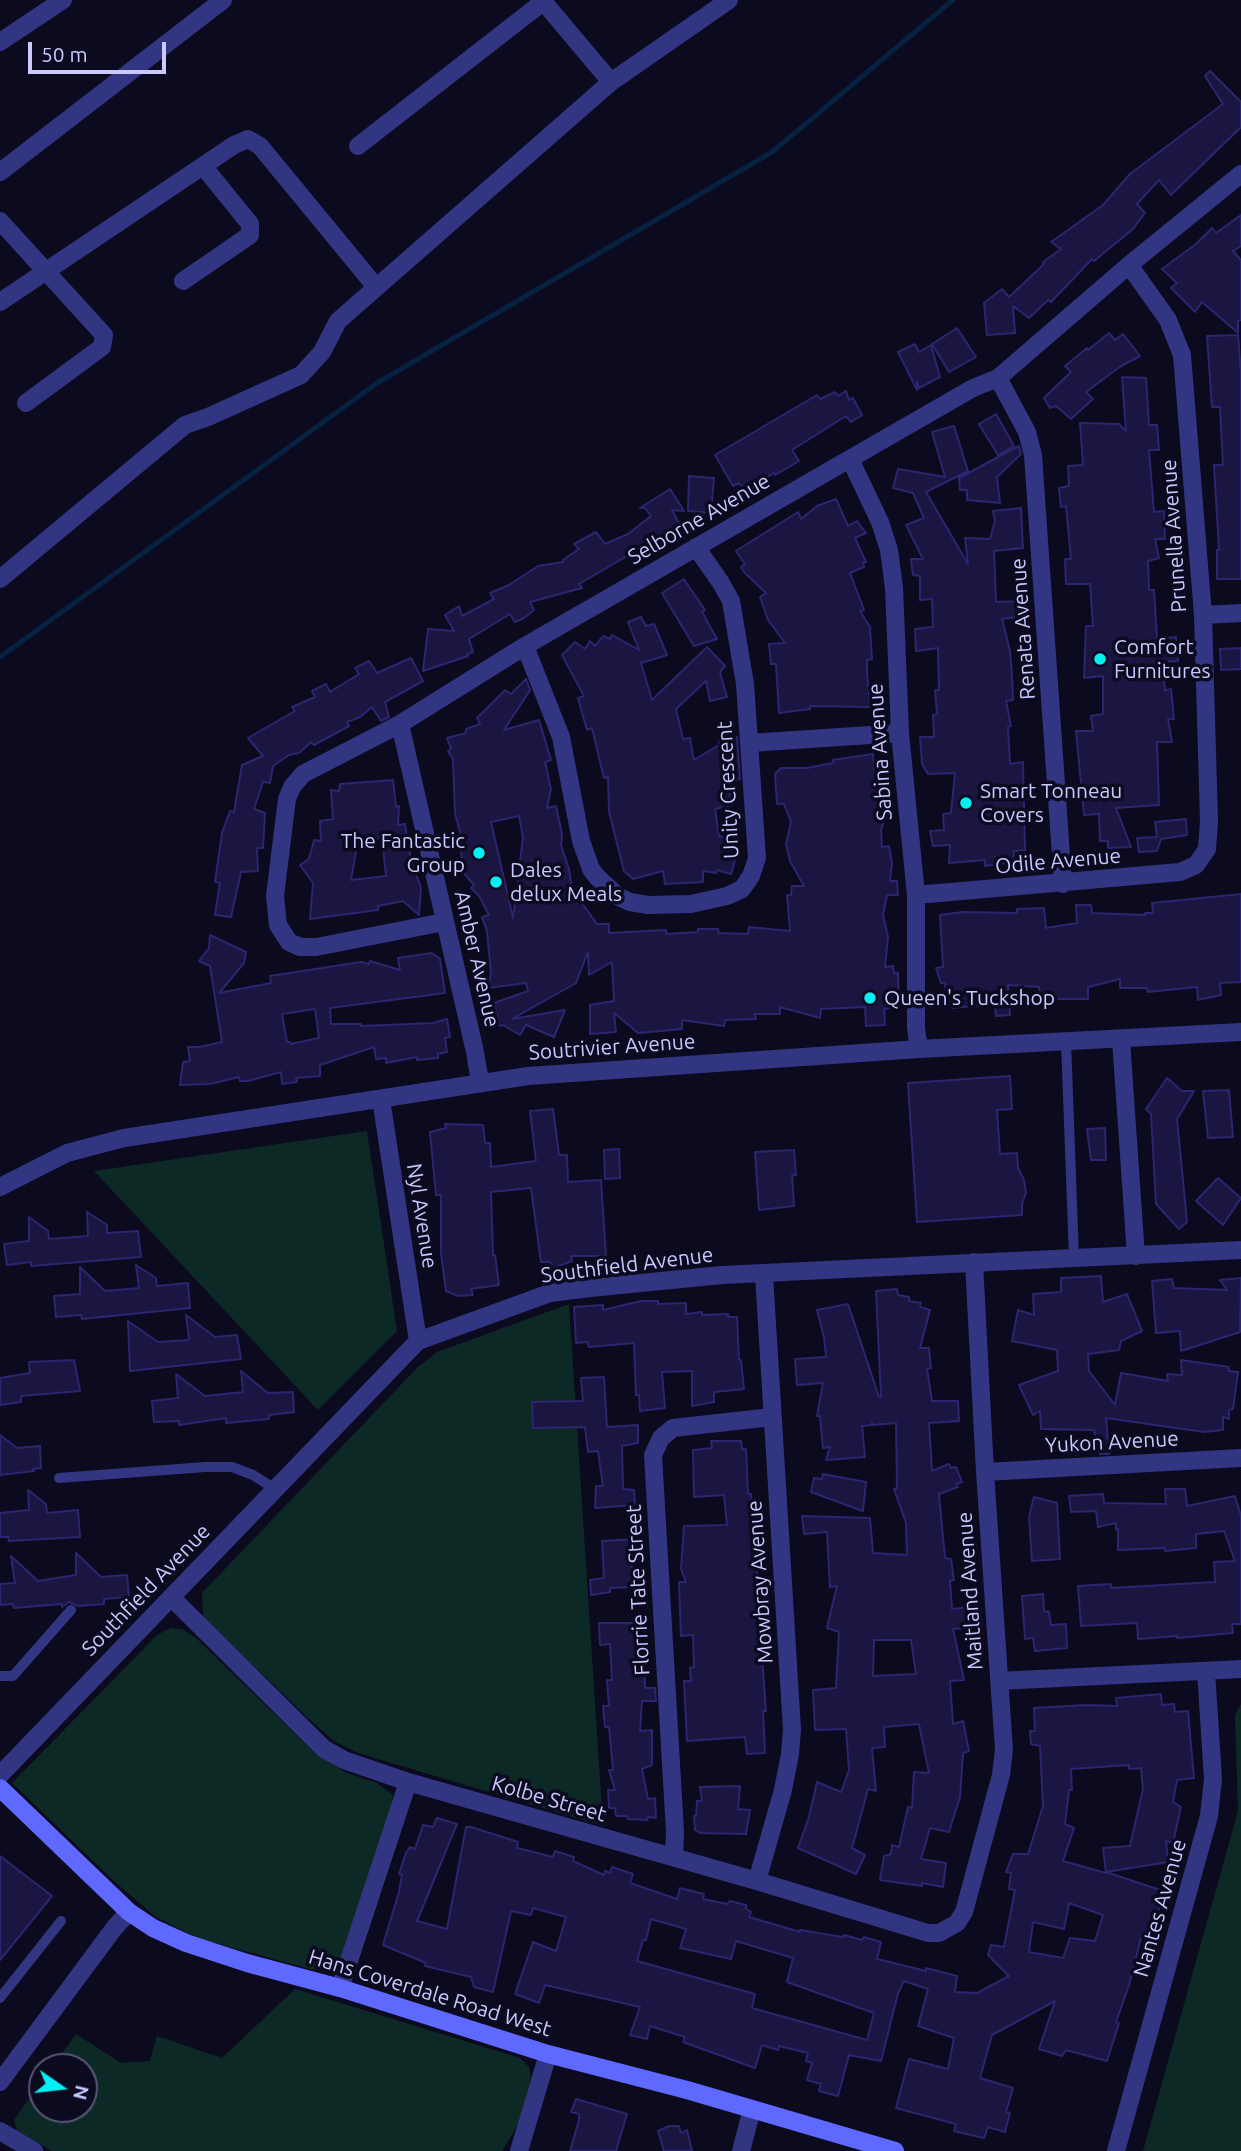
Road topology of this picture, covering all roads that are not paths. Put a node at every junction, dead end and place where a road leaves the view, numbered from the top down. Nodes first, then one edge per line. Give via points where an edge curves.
1 (64, 0) edge
2 (223, 0) edge
3 (729, 0) edge
4 (543, 1) edge
5 (0, 42) edge
6 (611, 82) junction
7 (358, 146) dead end
8 (203, 166) junction
9 (0, 172) edge
10 (1241, 174) edge
11 (0, 220) edge
12 (1129, 265) junction
13 (46, 271) junction
14 (183, 281) dead end
15 (376, 287) junction
16 (0, 302) edge
17 (998, 378) junction
18 (26, 403) dead end
19 (850, 459) junction
20 (696, 547) junction
21 (0, 579) edge
22 (1241, 613) edge
23 (1203, 615) junction
24 (526, 646) junction
25 (400, 724) junction
26 (900, 733) junction
27 (749, 744) junction
28 (1200, 859) joint
29 (1063, 884) junction
30 (916, 895) junction
31 (444, 922) junction
32 (1241, 1032) edge
33 (1121, 1040) junction
34 (1066, 1041) junction
35 (919, 1049) junction
36 (480, 1082) junction
37 (381, 1099) junction
38 (0, 1187) edge
39 (1241, 1250) edge
40 (1136, 1256) junction
41 (1073, 1258) junction
42 (974, 1262) junction
43 (764, 1275) junction
44 (418, 1341) junction
45 (772, 1417) junction
46 (1241, 1458) edge
47 (985, 1472) junction
48 (59, 1478) dead end
49 (275, 1489) junction
50 (171, 1597) junction
51 (71, 1610) dead end
52 (1241, 1669) edge
53 (1206, 1671) junction
54 (0, 1676) edge
55 (999, 1681) junction
56 (0, 1775) edge
57 (408, 1782) junction
58 (0, 1788) edge
59 (674, 1857) junction
60 (757, 1881) junction
61 (130, 1912) junction
62 (964, 1912) joint
63 (61, 1921) dead end
64 (340, 1988) junction
65 (0, 1998) edge
66 (548, 2053) junction
67 (0, 2082) edge
68 (752, 2109) junction
69 (0, 2131) edge
70 (34, 2151) edge
71 (519, 2151) edge
72 (741, 2151) edge
73 (895, 2151) edge
74 (1116, 2151) edge

1 - 5 street
2 - 9 street
3 - 6 street
4 - 6 street
4 - 7 street
6 - 15 street
8 - 13 street
8 - 14 street via 250,224 250,235
8 - 15 street via 248,139 260,146
10 - 12 street, Selborne Avenue
11 - 13 street
12 - 17 street, Selborne Avenue
12 - 23 street, Prunella Avenue via 1168,320 1182,355
13 - 16 street
13 - 18 street via 104,335 102,347
15 - 21 street via 338,320 323,352 301,375 186,425
17 - 19 street, Selborne Avenue
17 - 29 street, Renata Avenue via 1027,432 1033,455
19 - 20 street, Selborne Avenue
19 - 26 street, Sabina Avenue via 889,550
20 - 24 street, Selborne Avenue
20 - 27 street, Unity Crescent via 730,601 745,684
22 - 23 street
23 - 28 street, Prunella Avenue via 1209,821 1207,849
24 - 25 street, Selborne Avenue
24 - 27 street, Unity Crescent via 561,737 581,841 591,869 604,885 630,902 710,901 742,889 751,876 757,848
25 - 31 street, Amber Avenue
25 - 31 street, Selborne Avenue via 303,774 292,787 275,896 278,925 289,942 316,947
26 - 27 street
26 - 30 street, Sabina Avenue
28 - 29 street, Odile Avenue via 1180,872
29 - 30 street, Odile Avenue
30 - 35 street, Sabina Avenue
31 - 36 street, Amber Avenue
32 - 33 street, Soutrivier Avenue
33 - 34 street, Soutrivier Avenue
33 - 40 street
34 - 35 street, Soutrivier Avenue
34 - 41 lane
35 - 36 street, Soutrivier Avenue
36 - 37 street, Soutrivier Avenue
37 - 38 street, Soutrivier Avenue via 124,1138 67,1153
37 - 44 street, Nyl Avenue
39 - 40 street, Southfield Avenue
40 - 41 street, Southfield Avenue
41 - 42 street, Southfield Avenue
42 - 43 street, Southfield Avenue
42 - 47 street, Maitland Avenue
43 - 44 street, Southfield Avenue via 722,1275 550,1293
43 - 45 street, Mowbray Avenue
44 - 49 street, Southfield Avenue
45 - 59 street, Florrie Tate Street via 673,1428 660,1438 653,1455
45 - 60 street, Mowbray Avenue via 792,1729 783,1790
46 - 47 street, Yukon Avenue
47 - 55 street, Maitland Avenue
48 - 49 lane via 232,1467
49 - 50 street, Southfield Avenue
50 - 56 street, Southfield Avenue
50 - 57 street, Kolbe Street via 324,1749
51 - 54 lane via 13,1676
52 - 53 street
53 - 55 street
53 - 74 street, Nantes Avenue via 1213,1779 1209,1816
55 - 62 street, Maitland Avenue via 1002,1775
57 - 59 street, Kolbe Street
57 - 64 street
58 - 61 street, Hans Coverdale Road West
59 - 60 street, Kolbe Street
60 - 62 street, Kolbe Street via 928,1933 948,1929
61 - 64 street, Hans Coverdale Road West via 186,1943
61 - 67 street
63 - 65 lane
64 - 66 street, Hans Coverdale Road West
66 - 68 street, Hans Coverdale Road West
66 - 71 street
68 - 72 street
68 - 73 street, Hans Coverdale Road West
69 - 70 street

